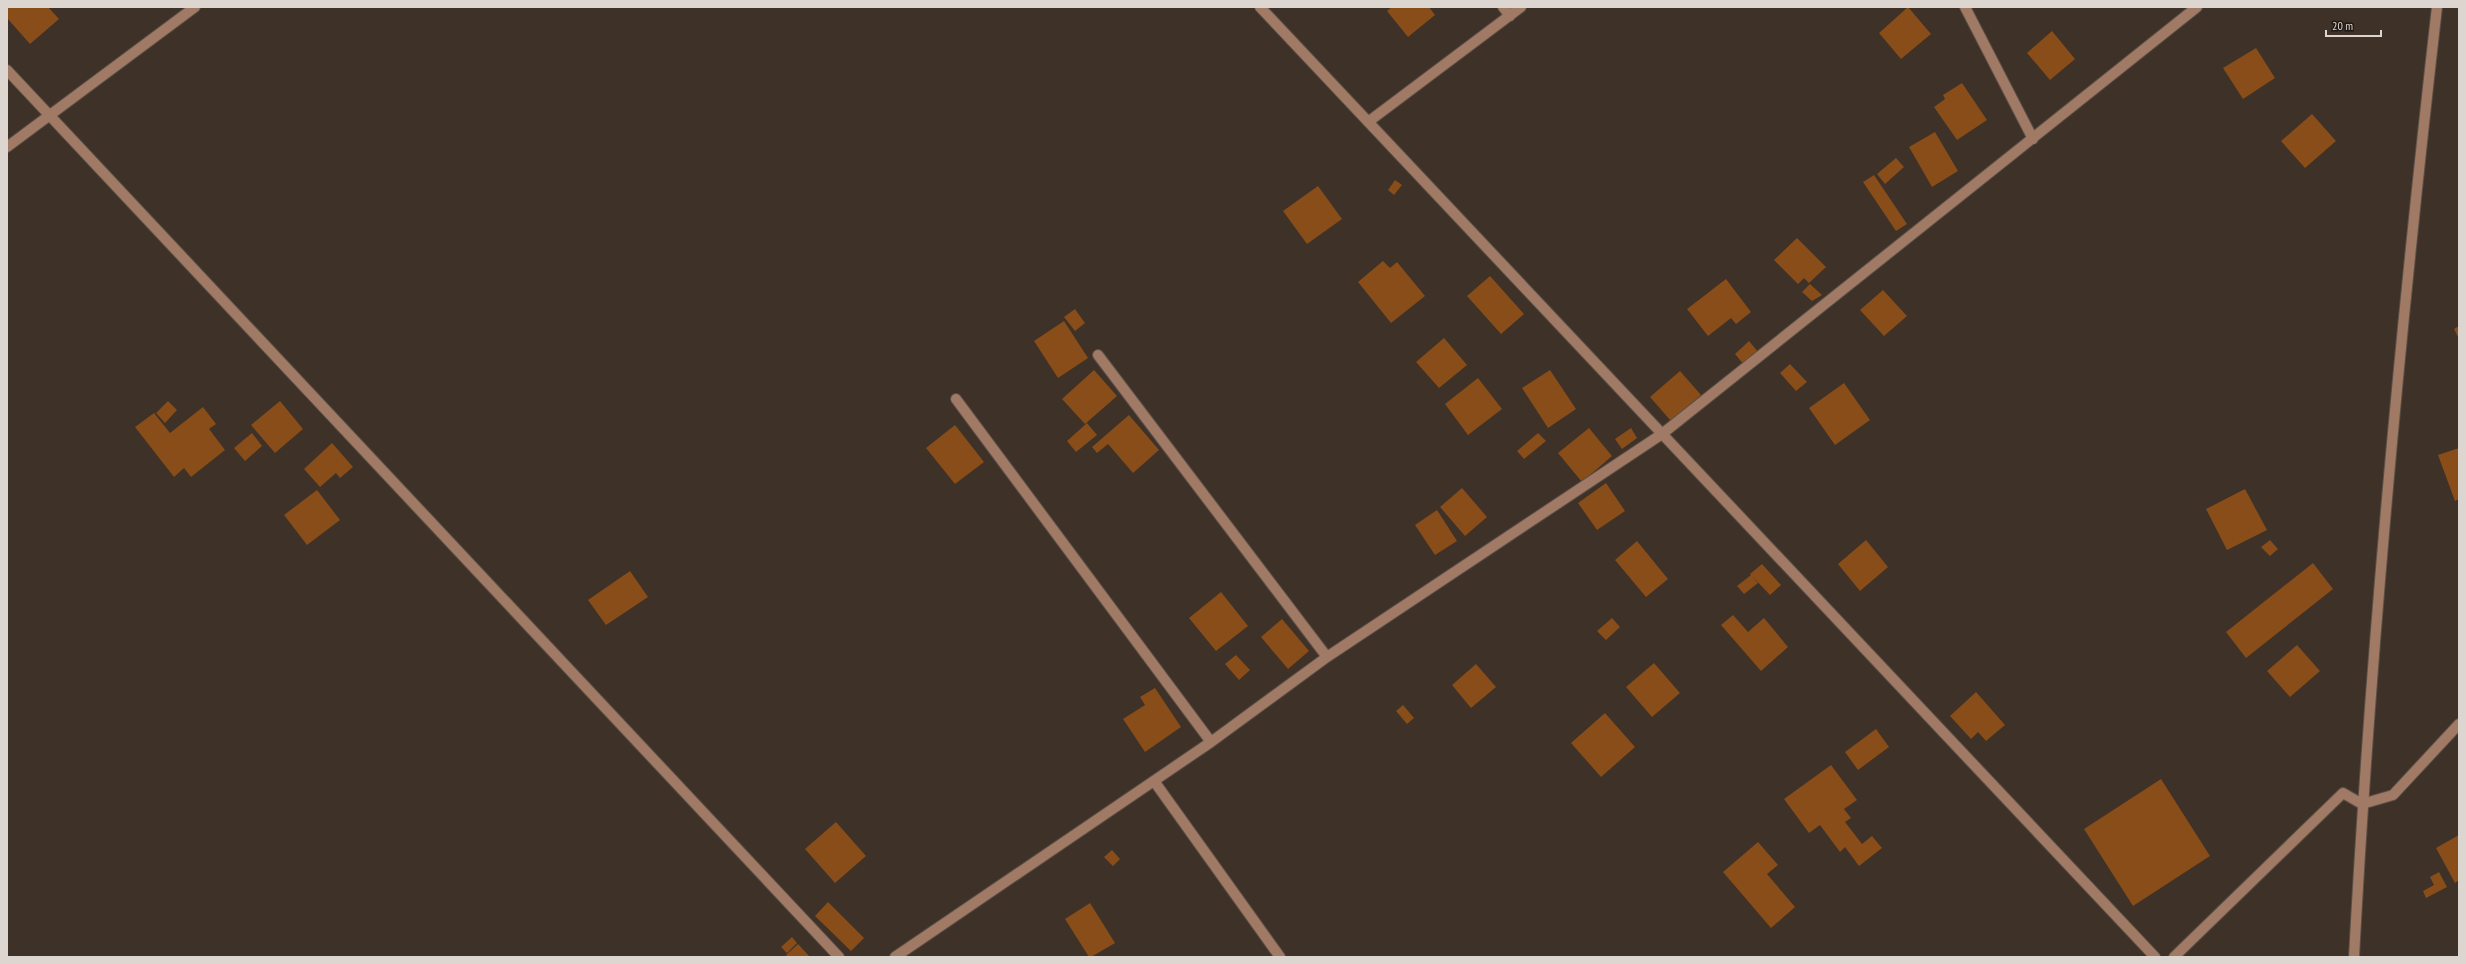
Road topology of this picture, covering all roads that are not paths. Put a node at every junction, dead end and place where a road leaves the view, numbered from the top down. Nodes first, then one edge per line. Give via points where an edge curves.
1 (195, 7) edge
2 (1260, 7) edge
3 (1503, 7) edge
4 (1521, 7) edge
5 (1965, 7) edge
6 (2197, 7) edge
7 (2437, 7) edge
8 (1510, 16) junction
9 (7, 70) edge
10 (50, 115) junction
11 (1368, 122) junction
12 (2033, 139) junction
13 (7, 147) edge
14 (1098, 355) dead end
15 (956, 399) dead end
16 (1662, 434) junction
17 (1327, 657) junction
18 (2459, 724) edge
19 (1211, 742) junction
20 (1154, 781) junction
21 (2362, 804) junction
22 (839, 957) edge
23 (895, 957) edge
24 (1280, 957) edge
25 (2154, 957) edge
26 (2174, 957) edge
27 (2354, 957) edge

1 - 10 street
2 - 11 street
3 - 8 street
4 - 8 street
5 - 12 street
6 - 12 street
7 - 21 street via 2419,161
8 - 11 street
9 - 10 street
10 - 13 street
10 - 22 street
11 - 16 street
12 - 16 street
14 - 17 street
15 - 19 street
16 - 17 street
16 - 25 street
17 - 19 street
18 - 21 street via 2393,795
19 - 20 street
20 - 23 street
20 - 24 street
21 - 26 street via 2344,794
21 - 27 street

